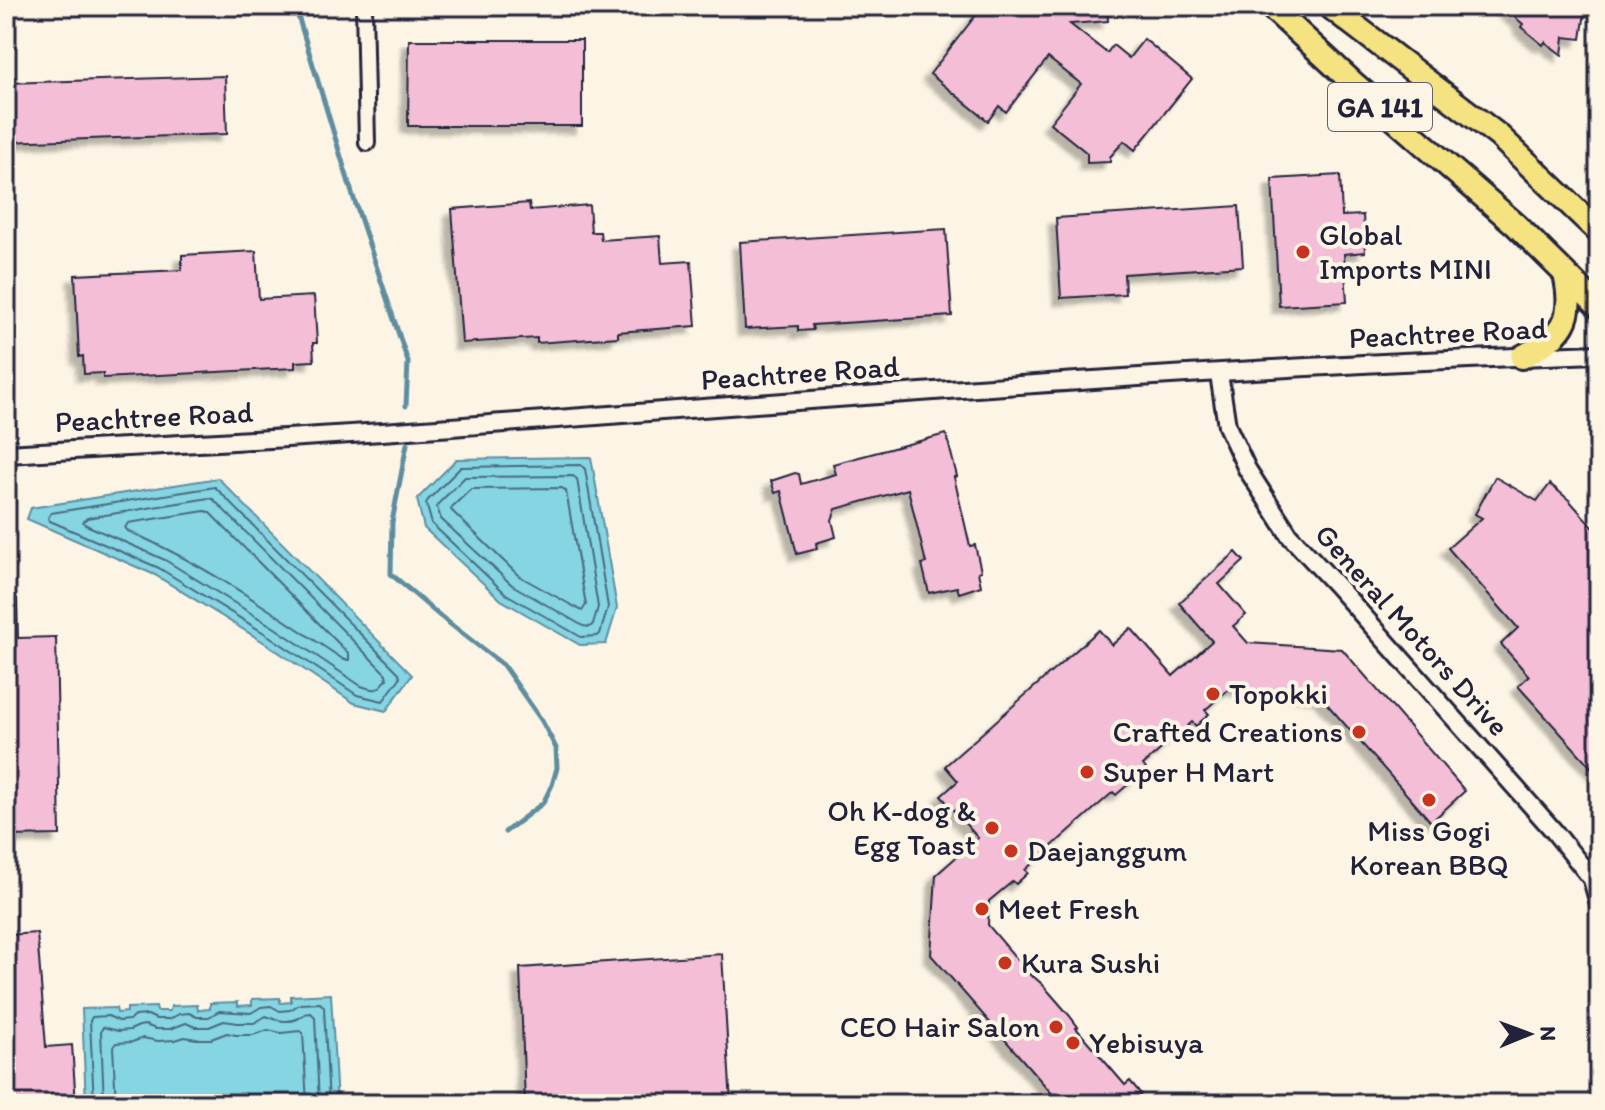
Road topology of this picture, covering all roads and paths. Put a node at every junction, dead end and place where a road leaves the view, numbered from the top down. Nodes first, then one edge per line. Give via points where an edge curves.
1 (364, 6) edge
2 (1270, 6) edge
3 (1329, 6) edge
4 (367, 143) dead end
5 (1595, 222) edge
6 (1565, 274) junction
7 (1599, 307) edge
8 (1599, 354) edge
9 (1522, 357) junction
10 (1219, 374) junction
11 (6, 454) edge
12 (1599, 904) edge

1 - 4 street
2 - 6 highway, GA 141
3 - 5 highway, GA 141 via 1499,136
6 - 7 highway, GA 141
6 - 9 highway via 1569,299 1564,324 1554,338
8 - 9 street, Peachtree Road
9 - 10 street, Peachtree Road
10 - 11 street, Peachtree Road
10 - 12 street, General Motors Drive via 1227,426 1247,469 1290,536 1553,830 1592,879

